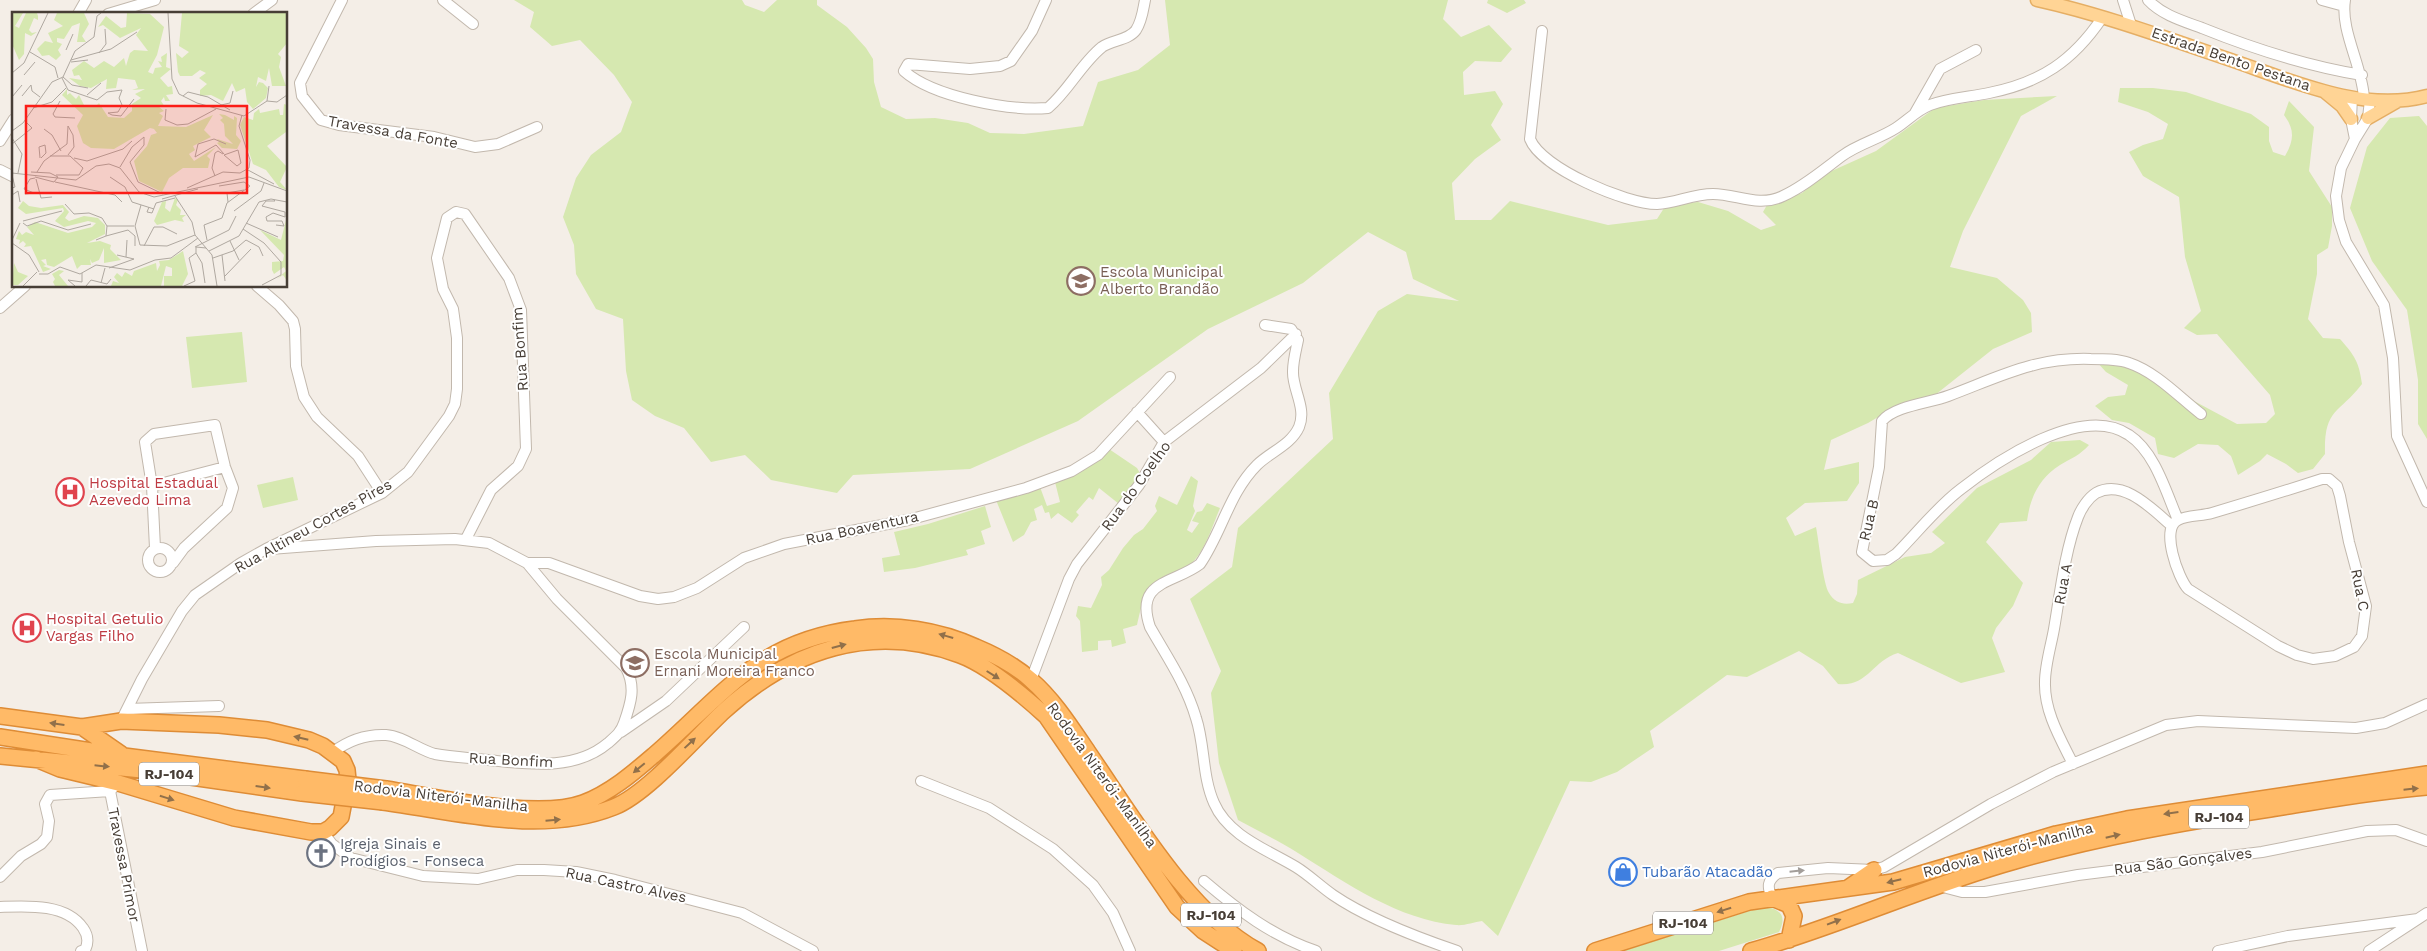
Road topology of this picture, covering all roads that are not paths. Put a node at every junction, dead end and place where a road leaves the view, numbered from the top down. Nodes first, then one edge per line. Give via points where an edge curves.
1 (86, 0) edge
2 (154, 0) edge
3 (272, 0) edge
4 (342, 0) edge
5 (443, 0) edge
6 (1046, 0) edge
7 (1145, 0) edge
8 (2038, 0) edge
9 (2123, 0) edge
10 (2148, 0) edge
11 (2322, 0) edge
12 (2345, 3) edge
13 (79, 12) edge
14 (115, 12) edge
15 (256, 12) edge
16 (2102, 18) junction
17 (473, 24) dead end
18 (2131, 26) junction
19 (1542, 31) dead end
20 (1976, 50) dead end
21 (2362, 75) junction
22 (2323, 91) junction
23 (2427, 96) edge
24 (2362, 98) junction
25 (2399, 101) junction
26 (1914, 114) junction
27 (2368, 118) junction
28 (2351, 119) junction
29 (12, 122) edge
30 (537, 127) dead end
31 (2354, 139) junction
32 (0, 141) edge
33 (0, 170) edge
34 (12, 176) edge
35 (466, 214) joint
36 (23, 288) edge
37 (259, 288) edge
38 (0, 308) edge
39 (1266, 325) dead end
40 (1296, 334) junction
41 (1170, 376) dead end
42 (1137, 412) junction
43 (2201, 414) dead end
44 (1164, 442) junction
45 (225, 467) junction
46 (152, 486) junction
47 (382, 492) junction
48 (2427, 502) edge
49 (2175, 523) junction
50 (466, 539) junction
51 (156, 548) junction
52 (266, 549) junction
53 (172, 563) junction
54 (527, 563) junction
55 (744, 627) dead end
56 (1031, 680) junction
57 (2427, 704) edge
58 (218, 706) dead end
59 (124, 715) junction
60 (0, 716) edge
61 (82, 727) junction
62 (621, 732) junction
63 (0, 737) edge
64 (333, 752) junction
65 (0, 756) edge
66 (124, 756) junction
67 (36, 759) junction
68 (2073, 764) junction
69 (2427, 774) edge
70 (921, 781) dead end
71 (303, 786) junction
72 (114, 787) junction
73 (2427, 787) edge
74 (384, 795) junction
75 (323, 832) junction
76 (2427, 841) edge
77 (1874, 870) junction
78 (0, 877) edge
79 (1204, 881) dead end
80 (1938, 886) junction
81 (1846, 889) junction
82 (1772, 898) junction
83 (0, 908) edge
84 (2422, 916) edge
85 (1789, 940) junction
86 (84, 951) edge
87 (142, 951) edge
88 (813, 951) edge
89 (1130, 951) edge
90 (1234, 951) edge
91 (1258, 951) edge
92 (1316, 951) edge
93 (1457, 951) edge
94 (1595, 951) edge
95 (1751, 951) edge
96 (2218, 951) edge
97 (2369, 951) edge

1 - 13 street
2 - 14 street
3 - 15 street
4 - 30 street, Travessa da Fonte via 300,83 302,96 321,120 434,137 475,147 498,144
5 - 17 street
6 - 7 street via 1032,31 1011,61 1000,66 970,69 908,64 904,71 950,96 1024,108 1048,108 1103,47 1136,31
8 - 16 main road, Estrada Bento Pestana
9 - 18 street
10 - 21 street via 2163,13 2241,43 2321,68
11 - 12 street
12 - 21 street
16 - 18 main road, Estrada Bento Pestana
16 - 26 street via 2086,41 2047,73 2017,87 1948,100
18 - 22 main road, Estrada Bento Pestana
19 - 26 street via 1530,124 1532,146 1574,178 1639,201 1656,204 1715,194 1754,202 1770,201 1808,181 1842,156 1895,128
20 - 26 street via 1940,69
21 - 24 street
22 - 24 main road, Estrada Bento Pestana
22 - 28 main road via 2342,106
23 - 25 main road, Estrada Bento Pestana
24 - 25 main road, Estrada Bento Pestana
24 - 27 street
24 - 28 street
25 - 27 main road
27 - 31 street
28 - 31 street
29 - 32 street
31 - 48 street via 2341,168 2336,196 2339,220 2346,242 2384,305 2393,358 2397,436
33 - 34 street
35 - 47 street, Rua Altineu Cortes Pires via 456,212 447,218 437,258 442,289 453,309 457,338 455,404 408,472
35 - 50 street, Rua Bonfim via 509,278 521,310 526,449 518,466 491,490
36 - 38 street
37 - 47 street via 293,321 296,366 304,398 317,417 358,456
39 - 40 street via 1291,329
40 - 44 street, Rua do Coelho via 1261,368
40 - 93 street via 1293,370 1300,403 1300,426 1293,437 1269,453 1244,480 1200,564 1159,583 1151,591 1146,605 1147,616 1185,687 1197,720 1205,772 1214,803 1231,827 1333,895 1396,928
41 - 42 street, Rua Boaventura
42 - 44 street
42 - 54 street, Rua Boaventura via 1098,455 1072,471 1026,488 917,517 784,544 744,558 697,588 674,597 640,596 549,563
43 - 49 street, Rua B via 2130,363 2064,358 2040,362 1928,403 1893,411 1882,421 1879,468 1862,552 1873,561 1886,560 1896,554 1959,490 2003,460 2045,438 2092,425 2109,425 2129,434 2141,445 2151,461
44 - 56 street, Rua do Coelho via 1139,485 1077,564
45 - 46 street
45 - 46 street via 215,425 154,434 147,438 144,448
45 - 53 street via 233,488 227,508
46 - 51 street
47 - 52 street, Rua Altineu Cortes Pires
49 - 49 street, Rua C via 2170,538 2182,582 2278,646 2313,659 2335,656 2354,647 2362,636 2366,606 2340,496 2333,481 2322,479
49 - 68 street, Rua A via 2124,491 2110,490 2096,493 2078,517 2045,682 2053,724
50 - 52 street
50 - 54 street via 489,543
51 - 53 street via 169,550 173,556
51 - 53 street via 148,557 151,568 162,572
52 - 59 street, Rua Altineu Cortes Pires via 195,595 142,679
54 - 62 street via 557,599 626,668 632,692
55 - 62 street, Rua Bonfim via 666,701
56 -> 74 highway, Rodovia Niterói-Manilha / RJ-104 via 984,651 946,635 870,626 824,633 772,654 744,672 635,772 582,804 517,808
56 - 91 highway, Rodovia Niterói-Manilha / RJ-104 via 1063,715 1171,870 1215,920
57 - 68 street via 2385,723 2356,728 2198,721 2166,725
58 - 59 street
59 - 61 highway
64 -> 59 highway via 309,740 267,730
61 -> 60 highway
61 - 66 highway
62 - 64 street, Rua Bonfim via 599,750 582,758 550,764 434,754 388,736 370,736 346,742
63 - 66 highway, Rodovia Niterói-Manilha / RJ-104
64 - 75 highway via 347,770 348,791 341,817
65 - 67 highway, RJ-104
66 - 71 highway, Rodovia Niterói-Manilha / RJ-104
67 -> 71 highway, Rodovia Niterói-Manilha / RJ-104
67 - 72 highway
68 - 77 street via 1991,804 1917,849
69 -> 81 highway, Rodovia Niterói-Manilha / RJ-104 via 2127,819 2047,836 1892,882
70 - 89 street via 989,808 1053,850 1093,885 1112,913
71 - 74 highway, Rodovia Niterói-Manilha / RJ-104, bridge
72 -> 75 highway via 234,818
72 - 78 street via 50,796 45,804 49,821 47,837
72 - 87 street, Travessa Primor
80 -> 73 highway, Rodovia Niterói-Manilha / RJ-104 via 2014,861 2118,835
74 -> 90 highway, Rodovia Niterói-Manilha / RJ-104 via 516,821 584,817 616,806 640,790 745,694 810,655 845,644 895,641 921,644 962,656 1020,692 1046,716 1177,907 1203,932
75 - 88 street, Rua Castro Alves via 332,844 351,858 423,876 478,879 517,870 544,870 615,880 742,913
76 - 80 street, Rua São Gonçalves via 2396,830 2367,831 2262,852 2078,875 1985,892 1962,892
77 - 81 highway
82 -> 77 street via 1769,882 1778,873 1828,868
79 - 92 street via 1274,934
85 -> 80 highway, Rodovia Niterói-Manilha / RJ-104
81 - 82 highway, Rodovia Niterói-Manilha / RJ-104
82 - 85 highway via 1789,905 1794,916
82 -> 94 highway, Rodovia Niterói-Manilha / RJ-104 via 1749,902
83 - 86 street via 46,908 69,916 80,923 87,934
84 - 96 street via 2288,936
84 - 97 street
85 - 95 highway, Rodovia Niterói-Manilha / RJ-104

